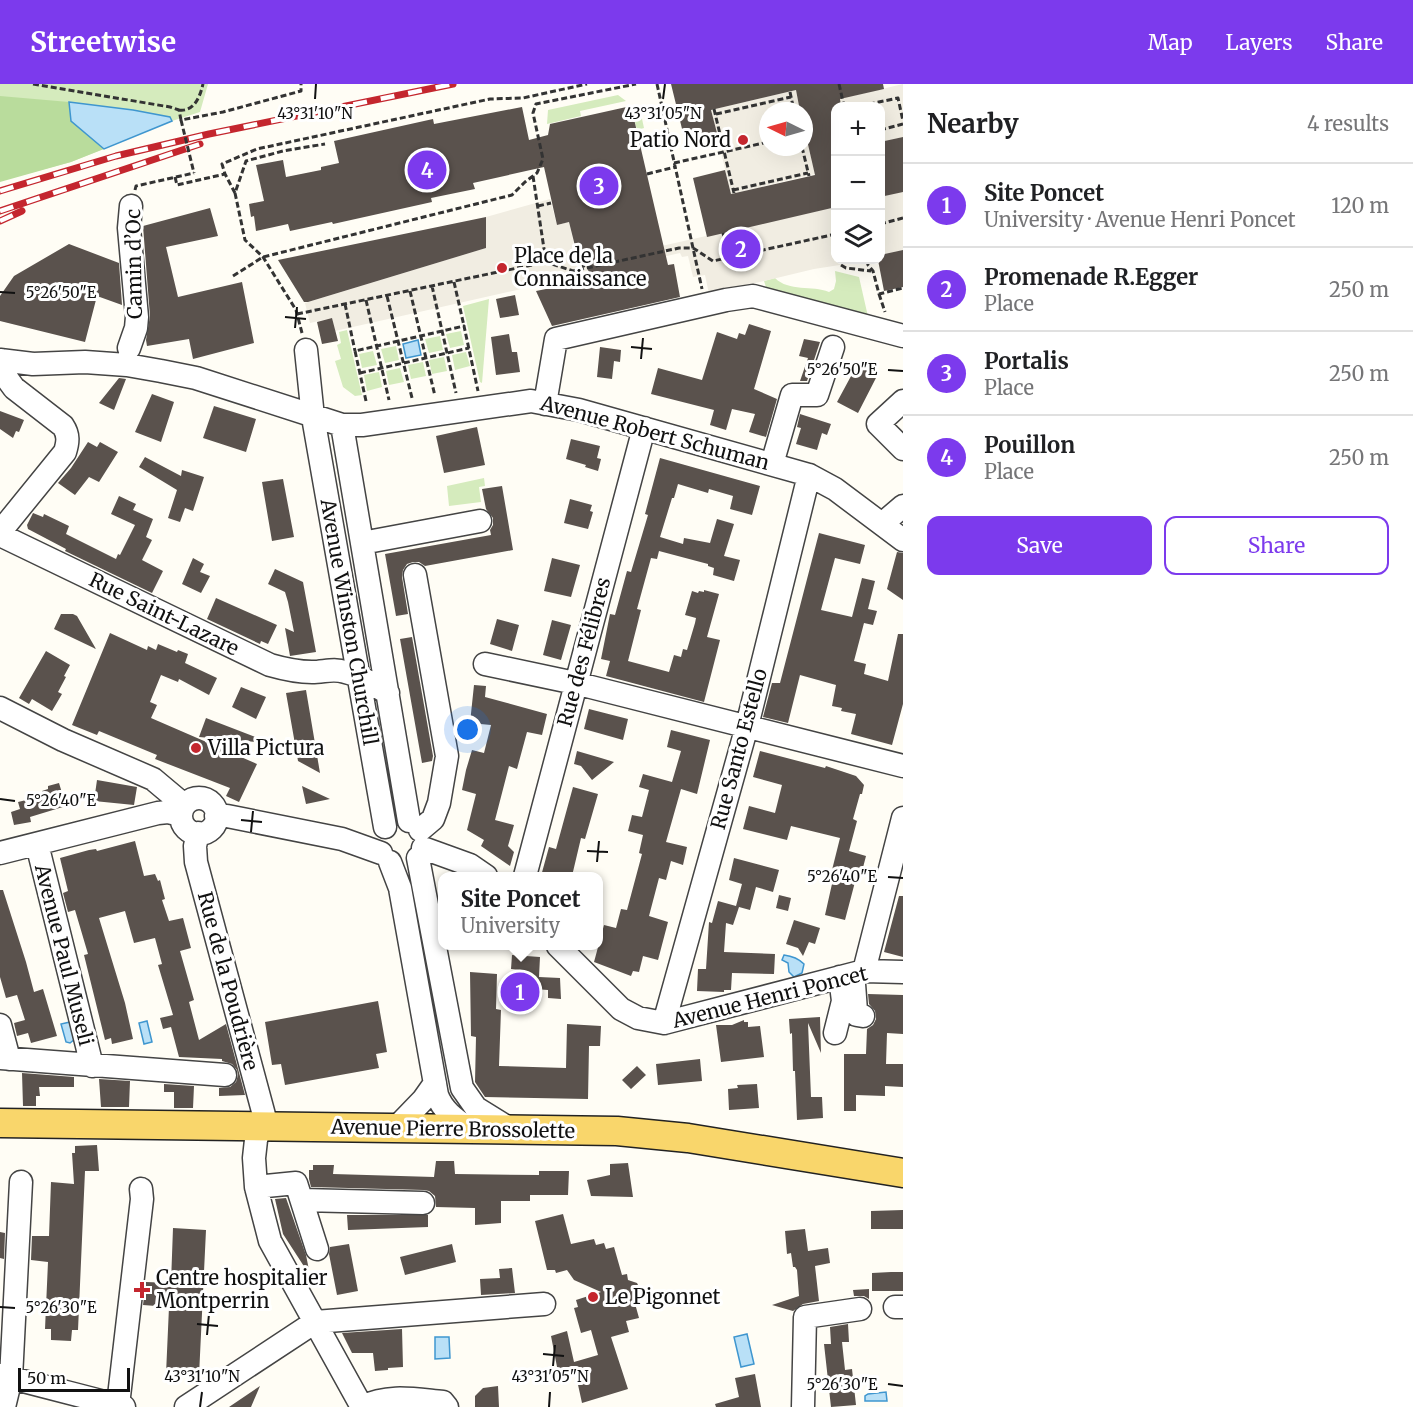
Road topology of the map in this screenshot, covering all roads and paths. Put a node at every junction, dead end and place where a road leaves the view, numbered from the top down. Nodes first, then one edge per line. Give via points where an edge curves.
1 (33, 84) edge
2 (203, 84) edge
3 (301, 84) edge
4 (587, 84) edge
5 (636, 84) edge
6 (657, 84) edge
7 (838, 84) edge
8 (790, 92) dead end
9 (791, 97) junction
10 (792, 102) edge
11 (843, 102) edge
12 (879, 102) edge
13 (181, 111) junction
14 (181, 119) junction
15 (903, 122) edge
16 (885, 128) edge
17 (325, 144) dead end
18 (759, 144) edge
19 (724, 152) junction
20 (804, 156) edge
21 (675, 165) junction
22 (225, 174) junction
23 (647, 174) dead end
24 (533, 176) junction
25 (175, 177) junction
26 (234, 193) junction
27 (551, 203) dead end
28 (131, 206) joint
29 (538, 206) junction
30 (903, 218) edge
31 (885, 223) edge
32 (723, 233) dead end
33 (831, 235) edge
34 (693, 248) junction
35 (580, 253) dead end
36 (263, 256) junction
37 (729, 257) junction
38 (546, 262) junction
39 (868, 264) edge
40 (841, 265) dead end
41 (584, 268) junction
42 (578, 270) junction
43 (873, 271) junction
44 (233, 276) dead end
45 (700, 278) dead end
46 (454, 282) junction
47 (581, 282) dead end
48 (432, 286) junction
49 (903, 288) edge
50 (410, 291) junction
51 (387, 296) junction
52 (366, 300) junction
53 (345, 304) junction
54 (297, 315) junction
55 (464, 326) junction
56 (442, 331) junction
57 (420, 336) junction
58 (903, 336) edge
59 (398, 341) junction
60 (377, 346) junction
61 (833, 347) dead end
62 (129, 348) dead end
63 (469, 348) junction
64 (306, 350) joint
65 (355, 351) junction
66 (447, 353) junction
67 (425, 358) junction
68 (0, 360) edge
69 (403, 363) junction
70 (382, 368) junction
71 (360, 373) junction
72 (479, 394) dead end
73 (456, 395) dead end
74 (435, 396) dead end
75 (412, 398) dead end
76 (389, 400) dead end
77 (366, 401) dead end
78 (903, 401) edge
79 (545, 404) junction
80 (313, 417) junction
81 (342, 425) junction
82 (644, 428) junction
83 (903, 449) edge
84 (772, 464) junction
85 (809, 475) junction
86 (903, 506) edge
87 (480, 521) dead end
88 (882, 524) junction
89 (0, 533) edge
90 (903, 540) edge
91 (362, 543) junction
92 (415, 575) dead end
93 (353, 643) junction
94 (485, 664) dead end
95 (333, 669) junction
96 (359, 677) junction
97 (575, 683) junction
98 (388, 693) junction
99 (0, 708) edge
100 (747, 726) junction
101 (903, 766) edge
102 (183, 810) junction
103 (216, 816) junction
104 (903, 818) edge
105 (198, 833) junction
106 (418, 839) junction
107 (37, 844) junction
108 (384, 844) junction
109 (0, 854) edge
110 (480, 872) edge
111 (526, 872) edge
112 (563, 950) edge
113 (903, 972) edge
114 (853, 974) junction
115 (863, 1016) dead end
116 (664, 1023) junction
117 (0, 1025) edge
118 (835, 1033) dead end
119 (5, 1059) edge
120 (92, 1066) junction
121 (225, 1075) dead end
122 (435, 1083) junction
123 (462, 1088) junction
124 (0, 1123) edge
125 (448, 1124) junction
126 (261, 1128) junction
127 (395, 1129) junction
128 (512, 1130) junction
129 (903, 1173) edge
130 (21, 1182) dead end
131 (256, 1187) junction
132 (141, 1189) dead end
133 (302, 1200) junction
134 (423, 1203) dead end
135 (317, 1249) dead end
136 (544, 1304) dead end
137 (860, 1309) dead end
138 (315, 1322) junction
139 (6, 1377) edge
140 (121, 1406) edge
141 (4, 1407) edge
142 (186, 1407) edge
143 (362, 1407) edge
144 (447, 1407) edge
145 (803, 1407) edge

1 - 13 path
2 - 13 path via 191,108
3 - 14 path via 301,92
4 - 22 path via 523,98 490,99 272,145 222,164
5 - 24 path via 536,104 533,112 543,159
6 - 21 path
7 - 11 path
8 - 9 path
9 - 10 path
9 - 19 path via 715,112
12 - 15 path via 898,98
13 - 14 path, Camin d’Oc
14 - 25 path, Camin d’Oc, bridge via 194,173
15 - 16 path
17 - 26 path via 246,161
18 - 19 path
19 - 20 path via 734,192 809,174
19 - 21 path
21 - 23 path
21 - 34 path
22 - 25 path via 177,185
22 - 26 path
24 - 29 path
24 - 36 path via 512,195
25 - 28 path, Camin d’Oc via 136,186
26 - 36 path via 245,240
27 - 29 path
28 - 62 street, Camin d’Oc via 129,228 137,317
29 - 38 path
30 - 31 path
32 - 37 path
33 - 37 path
34 - 37 path via 713,261
34 - 41 path
34 - 45 path
35 - 41 path
36 - 44 path
36 - 54 path
38 - 42 path
38 - 46 path
39 - 43 path
40 - 43 path
41 - 42 path
42 - 47 path
43 - 49 path via 879,294
46 - 48 path
46 - 55 path
48 - 50 path
48 - 56 path
50 - 51 path
50 - 57 path
51 - 52 path
51 - 59 path
52 - 53 path
52 - 60 path
53 - 54 path
53 - 65 path
54 - 64 path
55 - 56 path
55 - 63 path
56 - 57 path
56 - 66 path
57 - 59 path
57 - 67 path
58 - 79 street via 753,296 726,300 556,339
59 - 60 path
59 - 69 path
60 - 65 path
60 - 70 path
61 - 84 street via 818,394 792,395
63 - 66 path
63 - 72 path
64 - 80 street, Avenue Winston Churchill
65 - 71 path
66 - 67 path
66 - 73 path
67 - 69 path
67 - 74 path
68 - 80 street, Avenue Robert Schuman via 33,364 85,362 161,371 196,378
68 - 89 street via 14,388 63,426 68,443 65,452
69 - 70 path
69 - 75 path
70 - 71 path
70 - 76 path
71 - 77 path
78 - 83 street via 878,424
79 - 81 street, Avenue Robert Schuman via 531,401
79 - 82 street, Avenue Robert Schuman
80 - 81 street, Avenue Robert Schuman
80 - 93 street, Avenue Winston Churchill
81 - 91 street, Avenue Winston Churchill
82 - 84 street, Avenue Robert Schuman
82 - 97 street, Rue des Félibres
84 - 85 street, Avenue Robert Schuman
85 - 88 street, Avenue Robert Schuman
85 - 100 street, Rue Santo Estello
86 - 88 street
87 - 91 street
88 - 90 street, Avenue Robert Schuman
89 - 95 street, Rue Saint-Lazare via 270,665 295,672
91 - 98 street, Avenue Winston Churchill
92 - 106 street via 447,756 434,819
93 - 95 street
93 - 96 street, Avenue Winston Churchill
94 - 97 street
95 - 96 street, Rue Saint-Lazare
96 - 98 street, Rue Saint-Lazare
96 - 108 street, Avenue Winston Churchill
97 - 100 street
97 - 111 street, Rue des Félibres
98 - 106 street, Avenue Winston Churchill
99 - 102 street via 153,778
100 - 101 street
100 - 116 street, Rue Santo Estello
102 - 103 street via 193,799 204,799 213,806
102 - 105 street via 181,820 187,830
102 - 107 street
103 - 105 street via 208,831
103 - 108 street
104 - 114 street
105 - 126 street, Rue de la Poudrière via 196,862 264,1115
106 - 108 street via 393,821
106 - 108 street via 404,865
106 - 110 street
106 - 123 street, Avenue Winston Churchill
107 - 109 street
107 - 120 street, Avenue Paul Museli
108 - 122 street, Avenue Winston Churchill via 400,888
112 - 116 street, Avenue Henri Poncet via 621,1009 638,1018
113 - 114 street, Avenue Henri Poncet
114 - 115 street via 856,1011
114 - 116 street, Avenue Henri Poncet
114 - 118 street
117 - 119 street
119 - 120 street
120 - 121 street
122 - 125 street, Avenue Winston Churchill
122 - 127 street
123 - 125 street
123 - 128 street, Avenue Winston Churchill via 476,1108
124 - 126 main road, Avenue Pierre Brossolette
125 - 127 main road, Avenue Pierre Brossolette
125 - 128 main road, Avenue Pierre Brossolette
126 - 127 main road, Avenue Pierre Brossolette
126 - 131 street, Rue de la Poudrière via 255,1140
128 - 129 main road, Avenue Pierre Brossolette via 618,1131 688,1137
130 - 139 street
131 - 133 street via 296,1183
131 - 138 street, Rue de la Poudrière via 270,1241
132 - 140 street
133 - 134 street
133 - 135 street
136 - 138 street
137 - 145 street via 805,1317
138 - 142 street
138 - 143 street, Rue de la Poudrière
139 - 140 street
139 - 141 street
143 - 144 street via 379,1400 405,1398 443,1402

